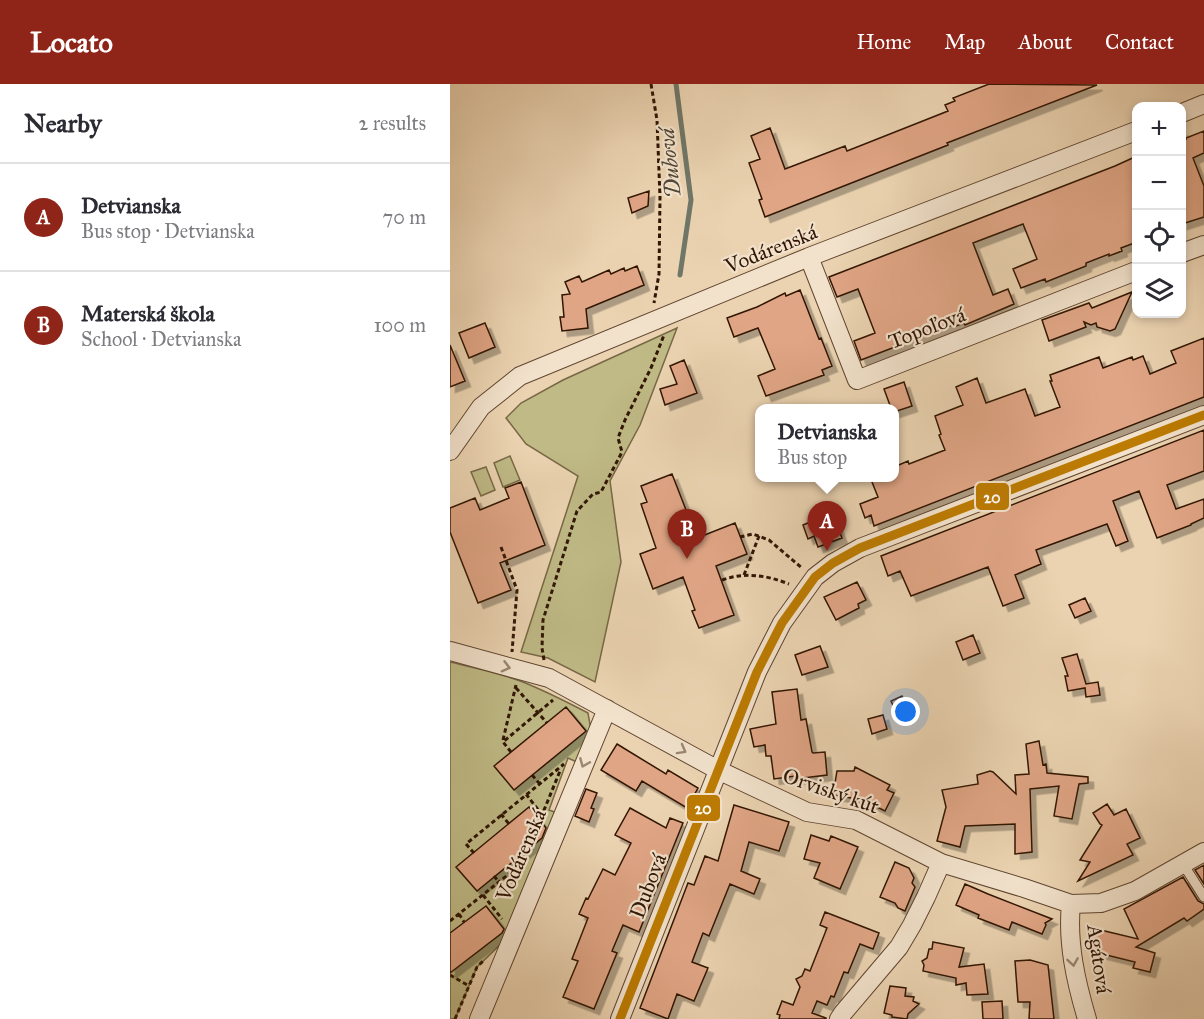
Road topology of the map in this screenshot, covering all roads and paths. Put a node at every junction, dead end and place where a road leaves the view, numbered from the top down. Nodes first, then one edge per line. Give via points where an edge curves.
1 (651, 84) edge
2 (1204, 104) edge
3 (1186, 111) edge
4 (1132, 132) edge
5 (1204, 245) edge
6 (1186, 252) edge
7 (809, 257) junction
8 (1132, 273) edge
9 (653, 307) dead end
10 (665, 334) dead end
11 (1204, 415) edge
12 (450, 450) edge
13 (759, 536) junction
14 (740, 537) dead end
15 (501, 547) dead end
16 (805, 571) dead end
17 (744, 575) junction
18 (722, 580) dead end
19 (793, 586) dead end
20 (450, 651) edge
21 (512, 653) dead end
22 (544, 664) dead end
23 (517, 680) dead end
24 (515, 687) junction
25 (552, 695) dead end
26 (607, 709) junction
27 (538, 713) junction
28 (547, 723) dead end
29 (503, 742) junction
30 (511, 752) dead end
31 (564, 764) dead end
32 (718, 770) junction
33 (532, 776) dead end
34 (539, 783) junction
35 (526, 794) junction
36 (501, 814) junction
37 (542, 815) dead end
38 (509, 824) dead end
39 (1204, 852) edge
40 (474, 853) dead end
41 (530, 857) dead end
42 (941, 863) junction
43 (1183, 864) junction
44 (494, 876) dead end
45 (499, 882) junction
46 (483, 894) junction
47 (1204, 897) edge
48 (1071, 904) junction
49 (459, 914) junction
50 (501, 919) dead end
51 (450, 921) edge
52 (465, 922) dead end
53 (484, 960) dead end
54 (450, 975) edge
55 (469, 987) junction
56 (455, 1019) edge
57 (478, 1019) edge
58 (620, 1019) edge
59 (839, 1019) edge
60 (1087, 1019) edge

1 - 9 path via 657,120 660,197 659,274
2 - 3 street
4 - 7 street, Vodárenská
5 - 6 street
7 - 8 street, Topoľová via 857,380
7 - 12 street, Vodárenská via 520,376 481,407
10 - 22 path via 618,438 622,452 601,492 593,494 577,511 543,620
11 - 32 street, Dubová via 860,548 833,563 815,577 782,623 757,672
13 - 14 path
13 - 16 path
13 - 17 path
15 - 21 path via 517,590
17 - 18 path
17 - 19 path via 774,578
20 -> 26 street, Orviský kút via 549,678
23 - 24 path
24 - 27 path
24 - 29 path
25 - 27 path via 557,697
26 -> 32 street, Orviský kút
26 -> 57 street, Vodárenská
27 - 28 path
27 - 29 path
29 - 30 path
31 - 34 path
32 - 42 street, Orviský kút via 807,812 856,820
32 - 58 street, Dubová
33 - 34 path
34 - 35 path
35 - 36 path
35 - 37 path
36 - 38 path
36 - 40 path via 466,844
39 - 43 street, Orviský kút
41 - 45 path
42 - 48 street, Orviský kút
42 - 59 street via 899,947
43 - 47 lane
43 - 48 street, Orviský kút via 1135,891 1101,903
44 - 45 path
45 - 46 path
46 - 49 path
46 - 50 path
48 -> 60 street, Agátová via 1071,950
49 - 51 path
49 - 52 path
53 - 55 path
54 - 55 path
55 - 56 path

